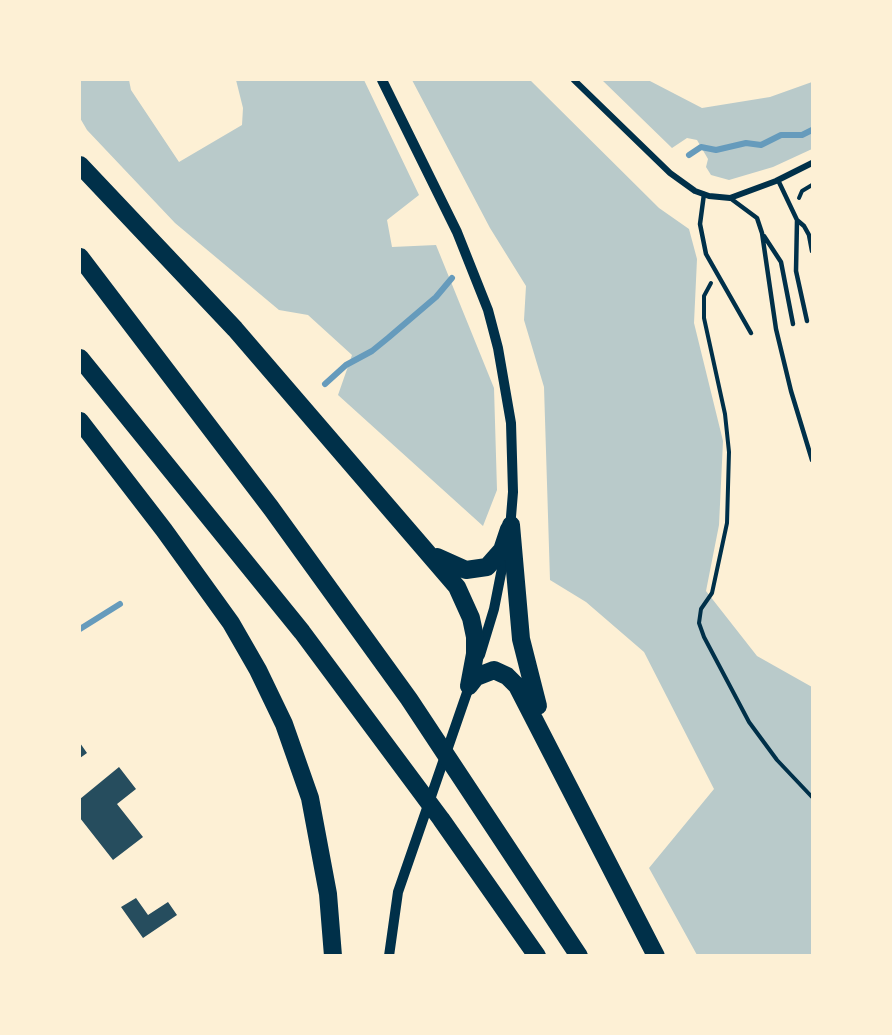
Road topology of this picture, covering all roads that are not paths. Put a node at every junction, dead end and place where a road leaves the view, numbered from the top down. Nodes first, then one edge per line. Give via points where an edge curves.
1 (382, 80) edge
2 (574, 80) edge
3 (813, 163) edge
4 (80, 165) edge
5 (778, 180) junction
6 (704, 194) junction
7 (730, 198) junction
8 (796, 220) junction
9 (762, 233) junction
10 (813, 251) edge
11 (80, 257) edge
12 (807, 321) dead end
13 (794, 324) dead end
14 (751, 333) dead end
15 (80, 358) edge
16 (80, 421) edge
17 (813, 460) edge
18 (511, 525) junction
19 (426, 548) junction
20 (469, 686) junction
21 (554, 756) junction
22 (333, 956) edge
23 (390, 956) edge
24 (537, 956) edge
25 (579, 956) edge
26 (656, 956) edge

1 - 18 street via 457,232 488,310 511,423
2 - 6 street via 670,173
3 - 5 street
4 - 19 highway via 198,288
5 - 7 street
5 - 8 lane
6 - 7 street
6 - 14 lane via 701,239
7 - 9 lane via 757,218
8 - 10 lane via 804,226
8 - 12 lane via 796,271
9 - 13 lane via 781,262
9 - 17 lane via 776,329
11 - 25 highway via 244,471 396,681
15 - 24 highway via 309,641
16 - 22 highway via 202,581 258,670 284,724 310,798 328,894
18 - 19 highway via 495,559 477,570 456,567
18 - 20 street via 494,609
18 - 21 highway via 523,648
19 - 20 highway via 457,587 471,618 475,654
20 - 21 highway via 486,671 507,676 526,699
20 - 23 street via 407,862 393,920
21 - 26 highway

